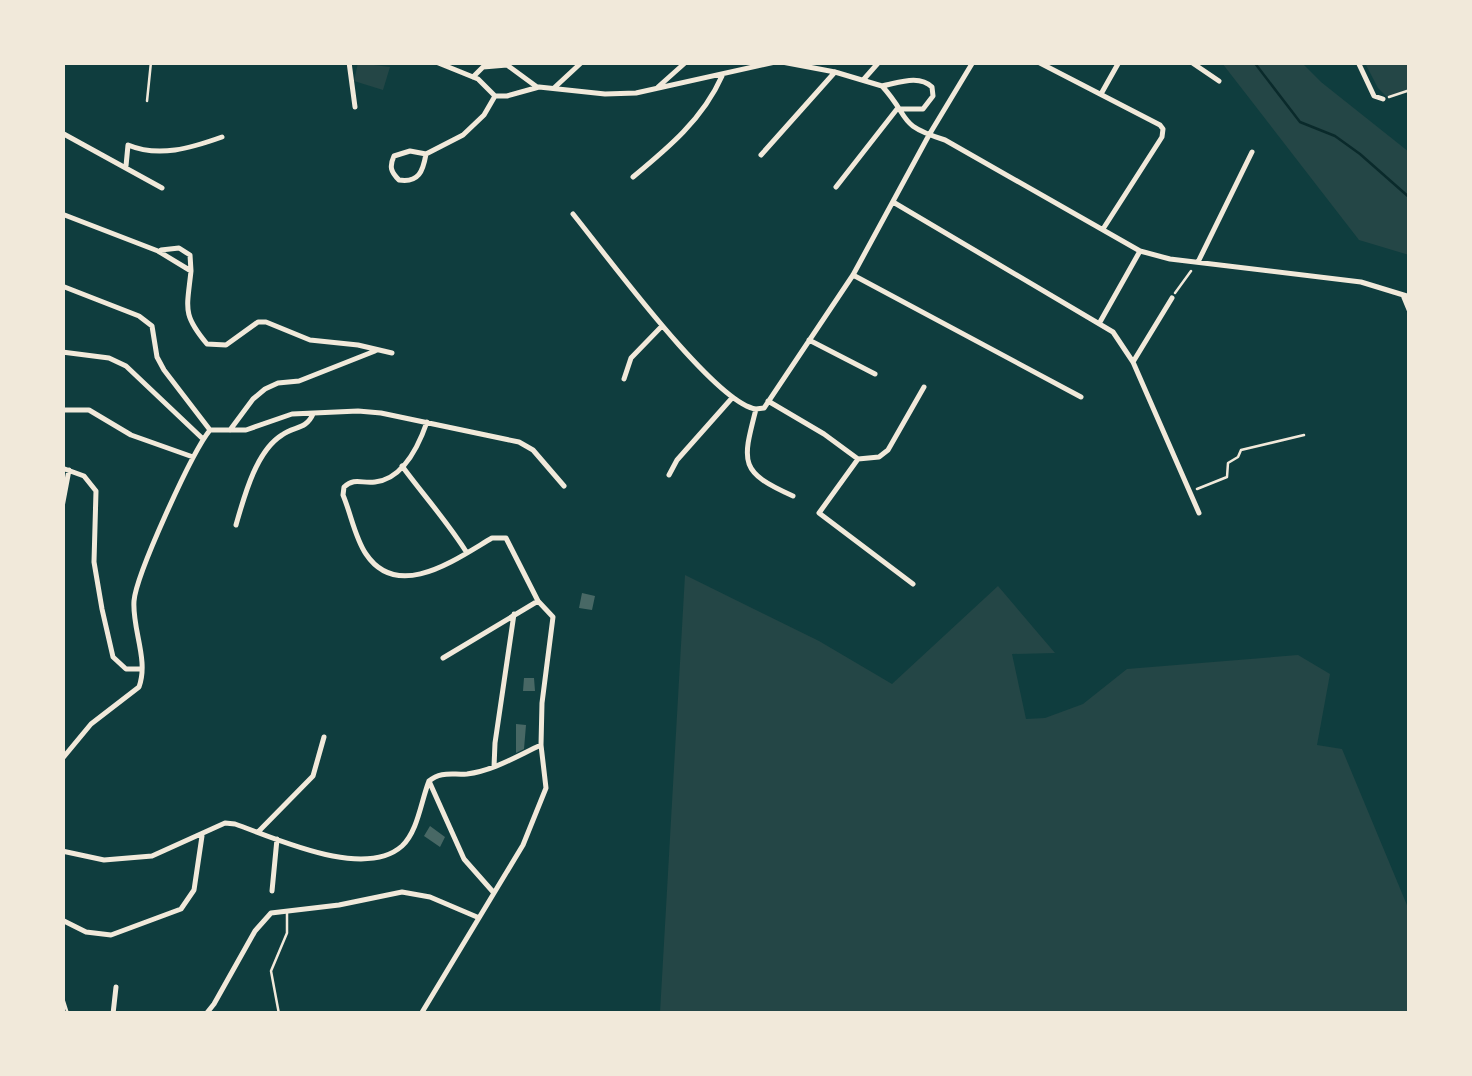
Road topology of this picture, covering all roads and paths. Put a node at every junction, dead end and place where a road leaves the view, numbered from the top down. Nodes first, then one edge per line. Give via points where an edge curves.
1 (151, 62) edge
2 (349, 62) edge
3 (582, 62) edge
4 (686, 62) edge
5 (778, 62) edge
6 (879, 62) edge
7 (974, 62) edge
8 (1038, 62) edge
9 (1119, 62) edge
10 (1190, 62) edge
11 (1358, 62) edge
12 (437, 63) edge
13 (835, 72) junction
14 (722, 76) junction
15 (473, 78) junction
16 (863, 79) junction
17 (1219, 81) dead end
18 (882, 86) junction
19 (538, 87) junction
20 (554, 88) junction
21 (655, 90) junction
22 (1410, 90) edge
23 (1100, 94) junction
24 (494, 96) junction
25 (1383, 99) joint
26 (147, 101) dead end
27 (355, 106) dead end
28 (897, 109) junction
29 (62, 133) edge
30 (929, 135) junction
31 (222, 137) dead end
32 (1252, 152) dead end
33 (426, 154) junction
34 (761, 155) dead end
35 (126, 166) junction
36 (633, 177) dead end
37 (836, 186) dead end
38 (162, 188) dead end
39 (892, 202) junction
40 (62, 214) edge
41 (573, 214) dead end
42 (1103, 230) junction
43 (158, 251) junction
44 (1140, 251) junction
45 (1198, 262) junction
46 (191, 271) junction
47 (853, 275) junction
48 (62, 286) edge
49 (1402, 293) junction
50 (1410, 297) edge
51 (1172, 298) joint
52 (1410, 312) edge
53 (1100, 322) junction
54 (663, 325) junction
55 (809, 340) junction
56 (376, 351) junction
57 (62, 352) edge
58 (392, 353) dead end
59 (1132, 362) junction
60 (876, 374) dead end
61 (624, 379) dead end
62 (924, 387) dead end
63 (732, 398) junction
64 (1081, 398) dead end
65 (768, 401) junction
66 (62, 410) edge
67 (756, 410) junction
68 (313, 414) junction
69 (428, 422) junction
70 (210, 430) junction
71 (230, 430) junction
72 (1304, 435) dead end
73 (203, 438) junction
74 (193, 457) junction
75 (858, 459) junction
76 (402, 466) junction
77 (66, 469) edge
78 (669, 475) dead end
79 (564, 486) dead end
80 (1191, 491) junction
81 (793, 496) dead end
82 (62, 507) edge
83 (1199, 513) dead end
84 (236, 525) dead end
85 (468, 553) junction
86 (913, 584) dead end
87 (538, 601) junction
88 (514, 614) junction
89 (443, 658) dead end
90 (142, 668) junction
91 (324, 737) dead end
92 (541, 745) junction
93 (62, 759) edge
94 (494, 767) junction
95 (429, 781) junction
96 (258, 832) junction
97 (202, 836) junction
98 (277, 839) junction
99 (62, 851) edge
100 (272, 890) dead end
101 (494, 893) junction
102 (287, 910) junction
103 (477, 917) junction
104 (62, 920) edge
105 (116, 987) dead end
106 (62, 995) edge
107 (68, 1014) edge
108 (113, 1014) edge
109 (206, 1014) edge
110 (278, 1014) edge
111 (421, 1014) edge

1 - 26 path
2 - 27 street
3 - 20 street
4 - 21 street
5 - 13 street
5 - 14 street
6 - 16 street
7 - 30 street
8 - 23 street
9 - 23 street
10 - 17 street
11 - 25 street via 1374,96
12 - 15 street
13 - 16 street
13 - 34 street
14 - 21 street
14 - 36 street via 700,114
15 - 19 street via 483,67 507,65
15 - 24 street
16 - 18 street
18 - 28 street
18 - 28 street via 916,79 932,87 924,109
19 - 20 street
19 - 24 street
20 - 21 street
22 - 25 path
23 - 42 street via 1163,129
24 - 33 street via 475,125
28 - 30 street via 908,126
28 - 37 street
29 - 35 street
30 - 39 street
30 - 42 street
31 - 35 street via 170,151 128,145
32 - 45 street
33 - 33 street via 401,152 390,164 392,173 398,180 416,178
35 - 38 street
39 - 47 street
39 - 53 street
40 - 43 street
41 - 54 street
42 - 44 street
43 - 46 street
43 - 46 street via 180,248 190,255
44 - 45 street
44 - 53 street
45 - 49 street
45 - 51 path
46 - 56 street via 190,324 207,344 226,345 266,322 310,340
47 - 55 street
47 - 64 street
48 - 70 street via 152,326 164,370
49 - 50 street
49 - 52 street
51 - 59 street
53 - 59 street
54 - 61 street via 640,347
54 - 63 street
55 - 60 street
55 - 65 street
56 - 58 street
56 - 71 street via 265,389
57 - 73 street via 126,366
59 - 80 street
62 - 75 street via 888,450 879,458
63 - 67 street
63 - 78 street
65 - 67 street
65 - 75 street
66 - 74 street via 89,410 130,435
67 - 81 street via 747,464
68 - 69 street via 358,411
68 - 71 street
68 - 84 street via 305,426 281,435 254,470
69 - 76 street
69 - 79 street via 519,442
70 - 71 street
70 - 73 street
72 - 80 path via 1241,450 1228,463 1227,478
73 - 74 street
74 - 90 street via 138,581 134,611
75 - 86 street via 819,513
76 - 85 street
76 - 85 street via 385,479 344,487 364,552 387,573 412,578
77 - 82 street
77 - 90 street via 91,482 98,502 94,562 113,656 126,668
80 - 83 street
85 - 87 street via 492,538 506,538
87 - 88 street
87 - 92 street via 553,617
88 - 89 street
88 - 94 street
90 - 93 street via 140,687 91,724
91 - 96 street via 313,776
92 - 94 street
92 - 101 street via 546,788
94 - 95 street
95 - 98 street via 410,835 383,856 338,857
95 - 101 street via 464,859
96 - 97 street via 225,824
96 - 98 street
97 - 99 street via 152,856 104,860
97 - 104 street via 194,890 182,909 111,935
98 - 100 street
101 - 103 street
102 - 103 street via 402,892
102 - 109 street via 263,919
102 - 110 lane via 287,933 271,971
103 - 111 street
105 - 108 street
106 - 107 lane

